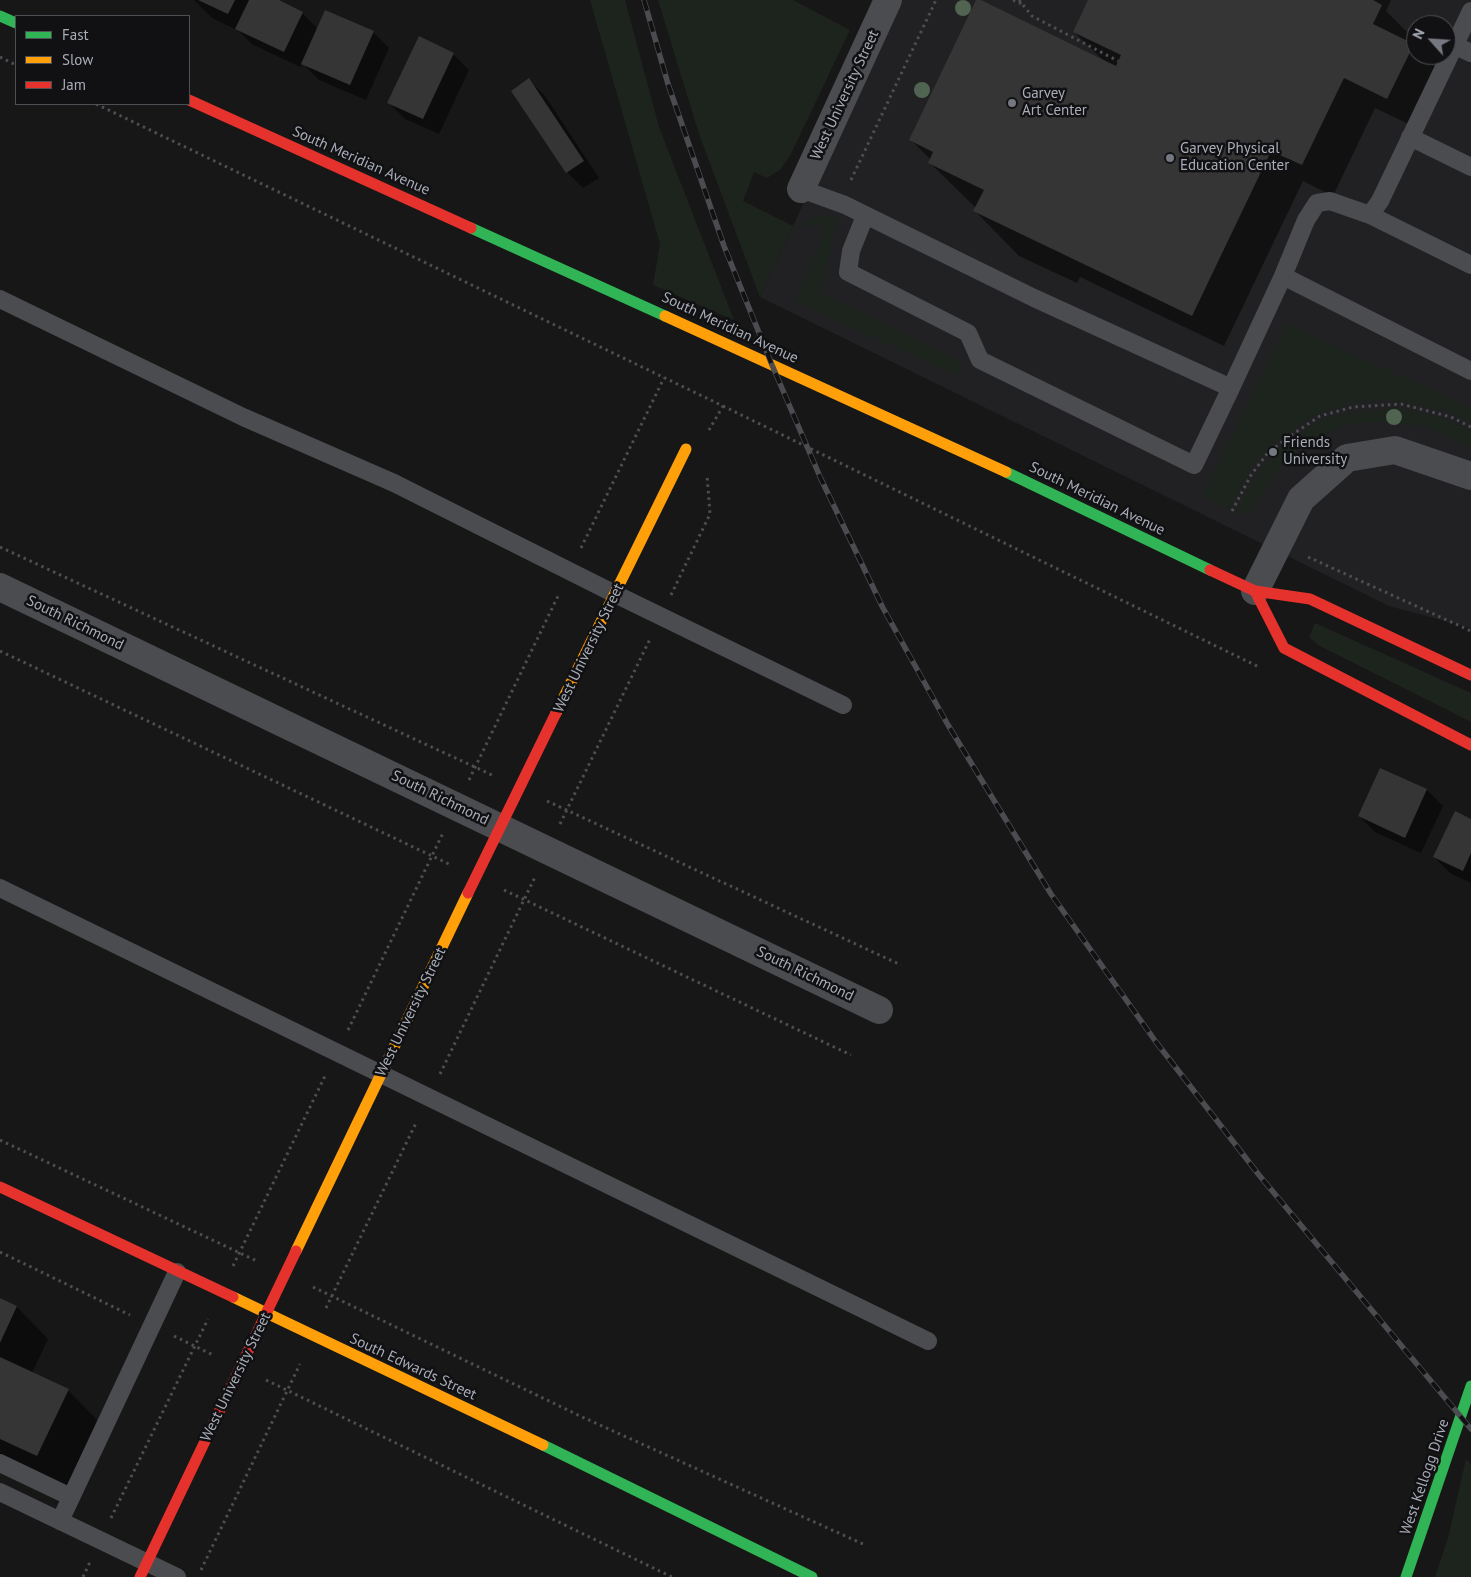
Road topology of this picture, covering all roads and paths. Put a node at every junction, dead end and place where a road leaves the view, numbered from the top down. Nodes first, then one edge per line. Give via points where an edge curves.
1 (3, 0) edge
2 (888, 0) edge
3 (936, 0) edge
4 (1013, 0) edge
5 (1019, 0) edge
6 (1023, 4) junction
7 (0, 6) edge
8 (1471, 11) edge
9 (0, 16) edge
10 (15, 23) edge
11 (1456, 42) edge
12 (1456, 47) edge
13 (1471, 53) edge
14 (0, 57) edge
15 (1118, 62) dead end
16 (15, 64) edge
17 (1445, 65) edge
18 (190, 100) edge
19 (98, 105) edge
20 (1410, 137) junction
21 (1471, 167) edge
22 (849, 184) dead end
23 (801, 189) joint
24 (865, 216) junction
25 (1370, 216) junction
26 (1471, 266) edge
27 (1283, 276) junction
28 (0, 299) edge
29 (1471, 371) edge
30 (664, 378) junction
31 (1230, 388) junction
32 (723, 406) junction
33 (704, 437) dead end
34 (686, 449) dead end
35 (707, 466) dead end
36 (1471, 476) edge
37 (0, 547) edge
38 (1308, 557) dead end
39 (570, 572) junction
40 (0, 587) edge
41 (1255, 591) junction
42 (615, 594) junction
43 (660, 616) junction
44 (1471, 631) edge
45 (0, 651) edge
46 (1265, 669) dead end
47 (1471, 675) edge
48 (843, 705) dead end
49 (1471, 746) edge
50 (475, 768) junction
51 (520, 788) junction
52 (456, 806) junction
53 (567, 810) junction
54 (501, 827) junction
55 (548, 850) junction
56 (432, 856) junction
57 (477, 877) junction
58 (0, 888) edge
59 (524, 900) junction
60 (901, 965) dead end
61 (879, 1010) dead end
62 (337, 1053) junction
63 (851, 1055) dead end
64 (380, 1075) junction
65 (429, 1098) junction
66 (0, 1140) edge
67 (0, 1187) edge
68 (0, 1252) edge
69 (240, 1253) junction
70 (177, 1272) junction
71 (285, 1274) junction
72 (220, 1293) junction
73 (332, 1296) junction
74 (266, 1314) junction
75 (152, 1325) junction
76 (313, 1336) junction
77 (928, 1341) dead end
78 (195, 1346) junction
79 (240, 1368) junction
80 (1471, 1386) edge
81 (287, 1391) junction
82 (0, 1463) edge
83 (0, 1492) edge
84 (71, 1497) junction
85 (60, 1521) junction
86 (101, 1540) junction
87 (863, 1544) dead end
88 (143, 1570) edge
89 (1406, 1574) edge
90 (83, 1577) edge
91 (177, 1577) edge
92 (197, 1577) edge
93 (672, 1577) edge
94 (812, 1577) edge

1 - 7 street
2 - 23 street, West University Street
3 - 22 path
4 - 6 path
5 - 6 path
6 - 15 path via 1032,16
8 - 11 lane
9 - 10 street
12 - 13 lane
14 - 16 path
17 - 20 lane
18 - 41 street, South Meridian Avenue via 963,451
19 - 30 path
20 - 21 lane
20 - 25 lane
23 - 24 lane
24 - 31 lane
24 - 31 lane via 851,251 848,272 968,333 980,360 1194,466
25 - 26 lane
25 - 27 lane via 1330,201 1317,203 1306,220
27 - 29 lane
27 - 31 lane
28 - 39 lane via 242,417 394,483
30 - 32 path
30 - 39 path
32 - 33 path
32 - 46 path
34 - 42 street, West University Street
35 - 43 path via 710,514
36 - 41 street via 1395,450 1347,458 1301,499
37 - 50 path
38 - 44 path
39 - 42 lane
39 - 50 path
40 - 52 street, South Richmond
41 - 47 street, South Meridian Avenue via 1310,599
41 - 49 street via 1284,648
42 - 43 lane
42 - 51 street, West University Street
43 - 48 lane
43 - 53 path
45 - 56 path
50 - 51 path
50 - 52 path
51 - 53 path
51 - 54 street, West University Street
52 - 54 street, South Richmond
52 - 56 path
53 - 55 path
53 - 60 path
54 - 55 street, South Richmond
54 - 57 street, West University Street
55 - 59 path
55 - 61 street, South Richmond
56 - 57 path
56 - 62 path
57 - 59 path
57 - 64 street, West University Street
58 - 62 lane
59 - 63 path
59 - 65 path
62 - 64 lane
62 - 69 path
64 - 65 lane
64 - 71 street, West University Street
65 - 73 path
65 - 77 lane
66 - 69 path
67 - 70 street, South Edwards Street
68 - 75 path
69 - 71 path
69 - 72 path
70 - 72 street, South Edwards Street
70 - 75 lane
71 - 73 path
71 - 74 street, West University Street
72 - 74 street, South Edwards Street
72 - 78 path
73 - 76 path
73 - 87 path via 580,1416
74 - 76 street, South Edwards Street
74 - 79 street, West University Street
75 - 78 path
75 - 84 lane
76 - 81 path
76 - 94 street, South Edwards Street via 615,1479
78 - 79 path
78 - 86 path
79 - 81 path
79 - 88 street, West University Street
80 - 89 street, West Kellogg Drive
81 - 92 path
81 - 93 path
82 - 84 lane
83 - 85 lane
84 - 85 lane
85 - 86 lane
86 - 88 lane
86 - 90 path
88 - 91 lane

